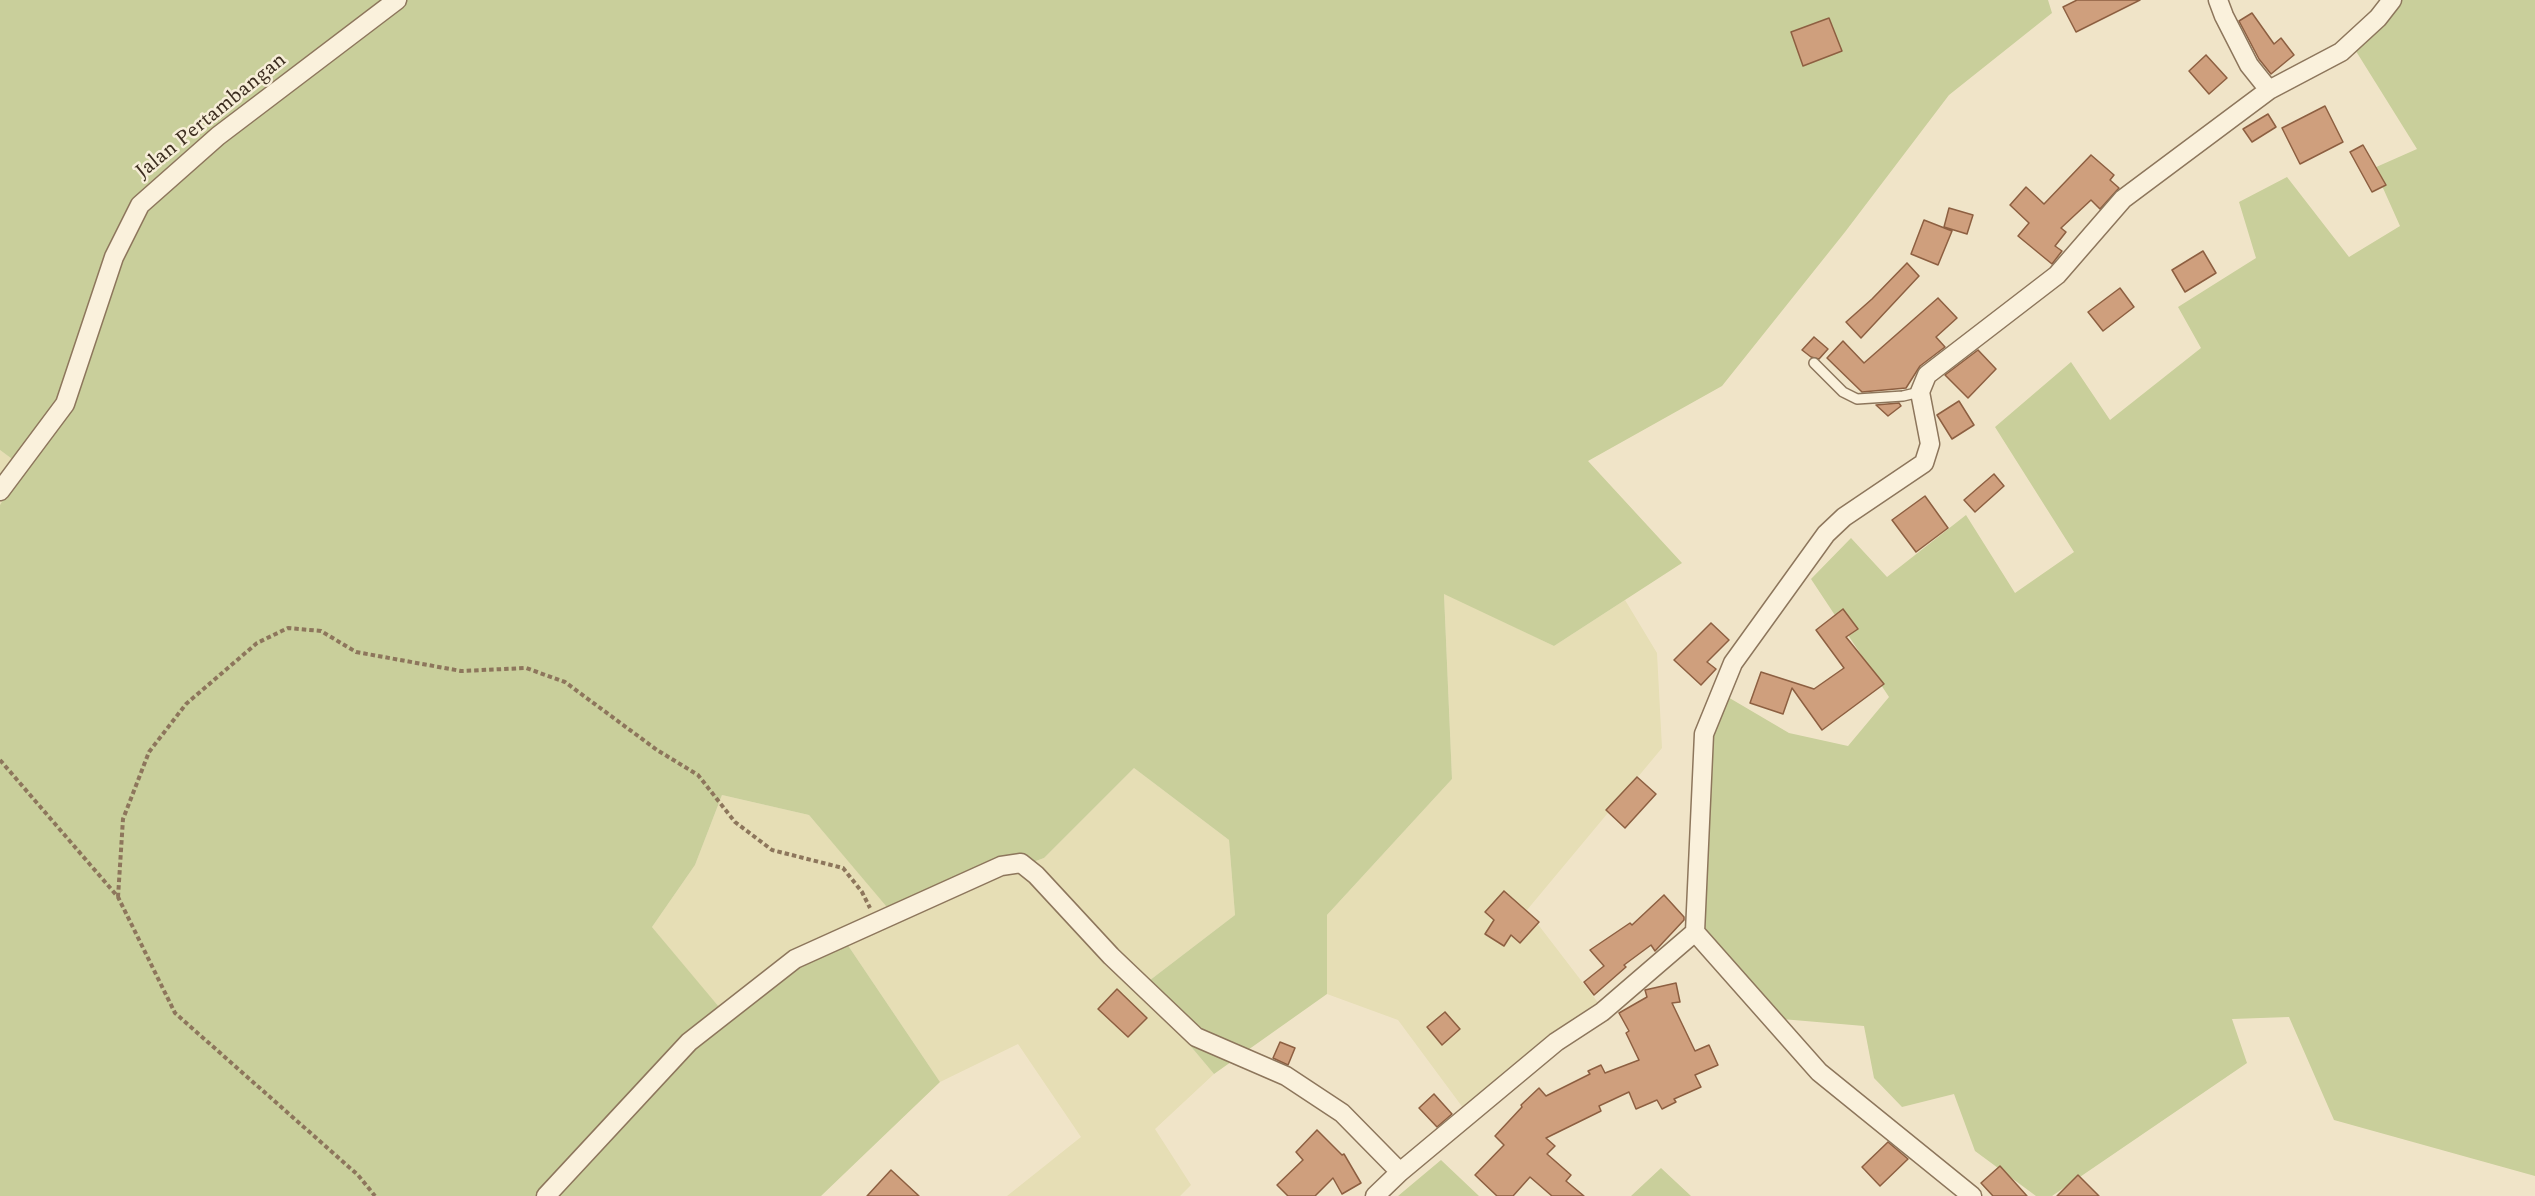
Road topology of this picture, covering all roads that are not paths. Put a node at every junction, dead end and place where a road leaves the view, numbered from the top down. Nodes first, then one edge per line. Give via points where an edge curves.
1 (397, 0) edge
2 (2218, 0) edge
3 (2392, 0) edge
4 (2269, 90) junction
5 (1814, 363) dead end
6 (1920, 392) junction
7 (0, 491) edge
8 (1695, 932) junction
9 (1400, 1172) junction
10 (546, 1196) edge
11 (1375, 1196) edge
12 (1972, 1196) edge

1 - 7 street, Jalan Pertambangan via 218,136 140,205 114,257 65,404
2 - 4 street via 2249,65
3 - 4 street via 2341,52
4 - 6 street via 2123,199 2057,275 1927,375
5 - 6 lane via 1843,392 1857,399
6 - 8 street via 1930,444 1924,463 1844,517 1826,534 1733,663 1704,734
8 - 9 street via 1602,1012 1556,1042
8 - 12 street via 1819,1072
9 - 10 street via 1342,1113 1286,1076 1196,1037 1021,863 1001,866 795,959 689,1042
9 - 11 street

